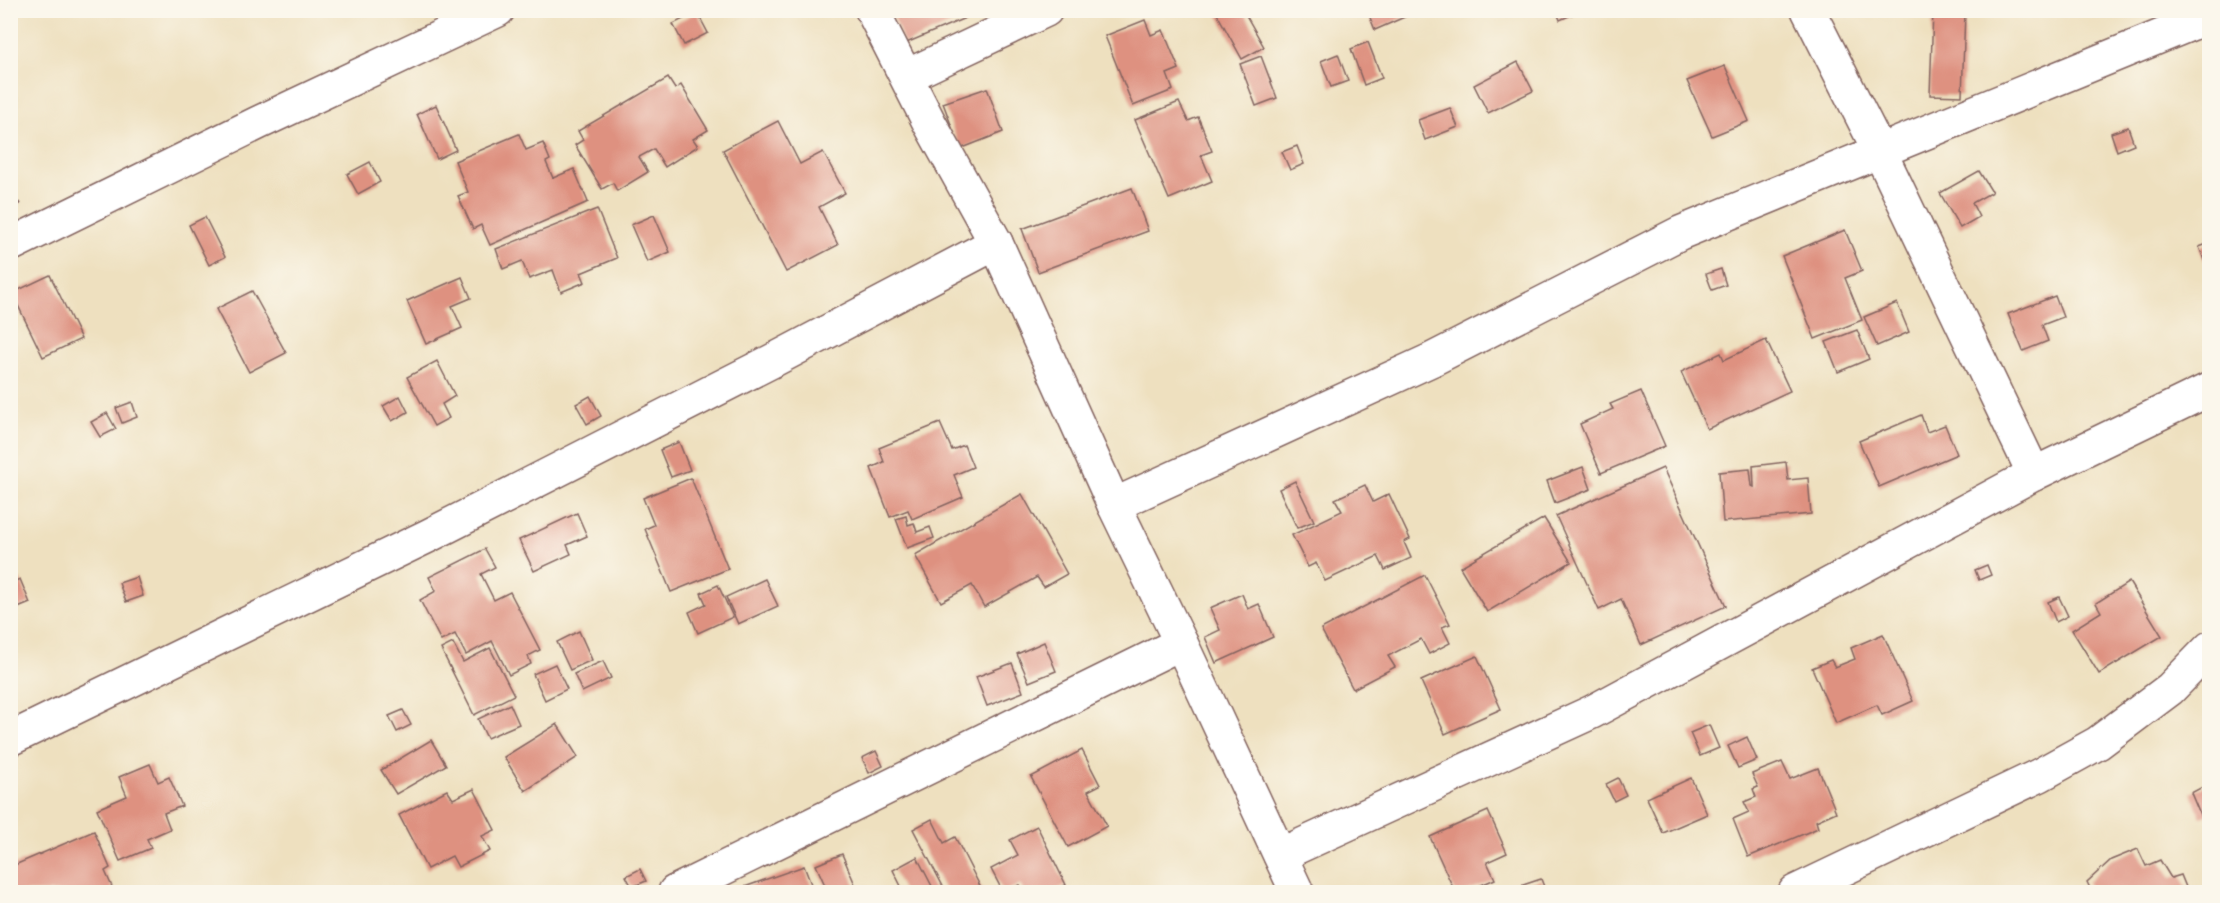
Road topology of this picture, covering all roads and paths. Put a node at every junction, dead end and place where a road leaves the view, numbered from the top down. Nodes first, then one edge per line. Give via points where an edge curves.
1 (498, 10) edge
2 (872, 10) edge
3 (1046, 10) edge
4 (1808, 10) edge
5 (2210, 16) edge
6 (907, 76) junction
7 (1880, 152) junction
8 (996, 243) junction
9 (10, 245) edge
10 (2210, 389) edge
11 (2034, 474) junction
12 (1114, 505) junction
13 (1181, 643) junction
14 (2210, 648) edge
15 (10, 739) edge
16 (1280, 855) junction
17 (675, 892) edge
18 (1297, 892) edge
19 (1795, 892) edge

1 - 9 street
2 - 6 street
3 - 6 street
4 - 7 street
5 - 7 street
6 - 8 street
7 - 11 street
7 - 12 street via 1680,233 1431,360
8 - 12 street
8 - 15 street via 772,362 428,536
10 - 11 street
11 - 16 street via 1592,712
12 - 13 street
13 - 16 street
13 - 17 street
14 - 19 street via 2170,689 2098,743 2040,776
16 - 18 street

